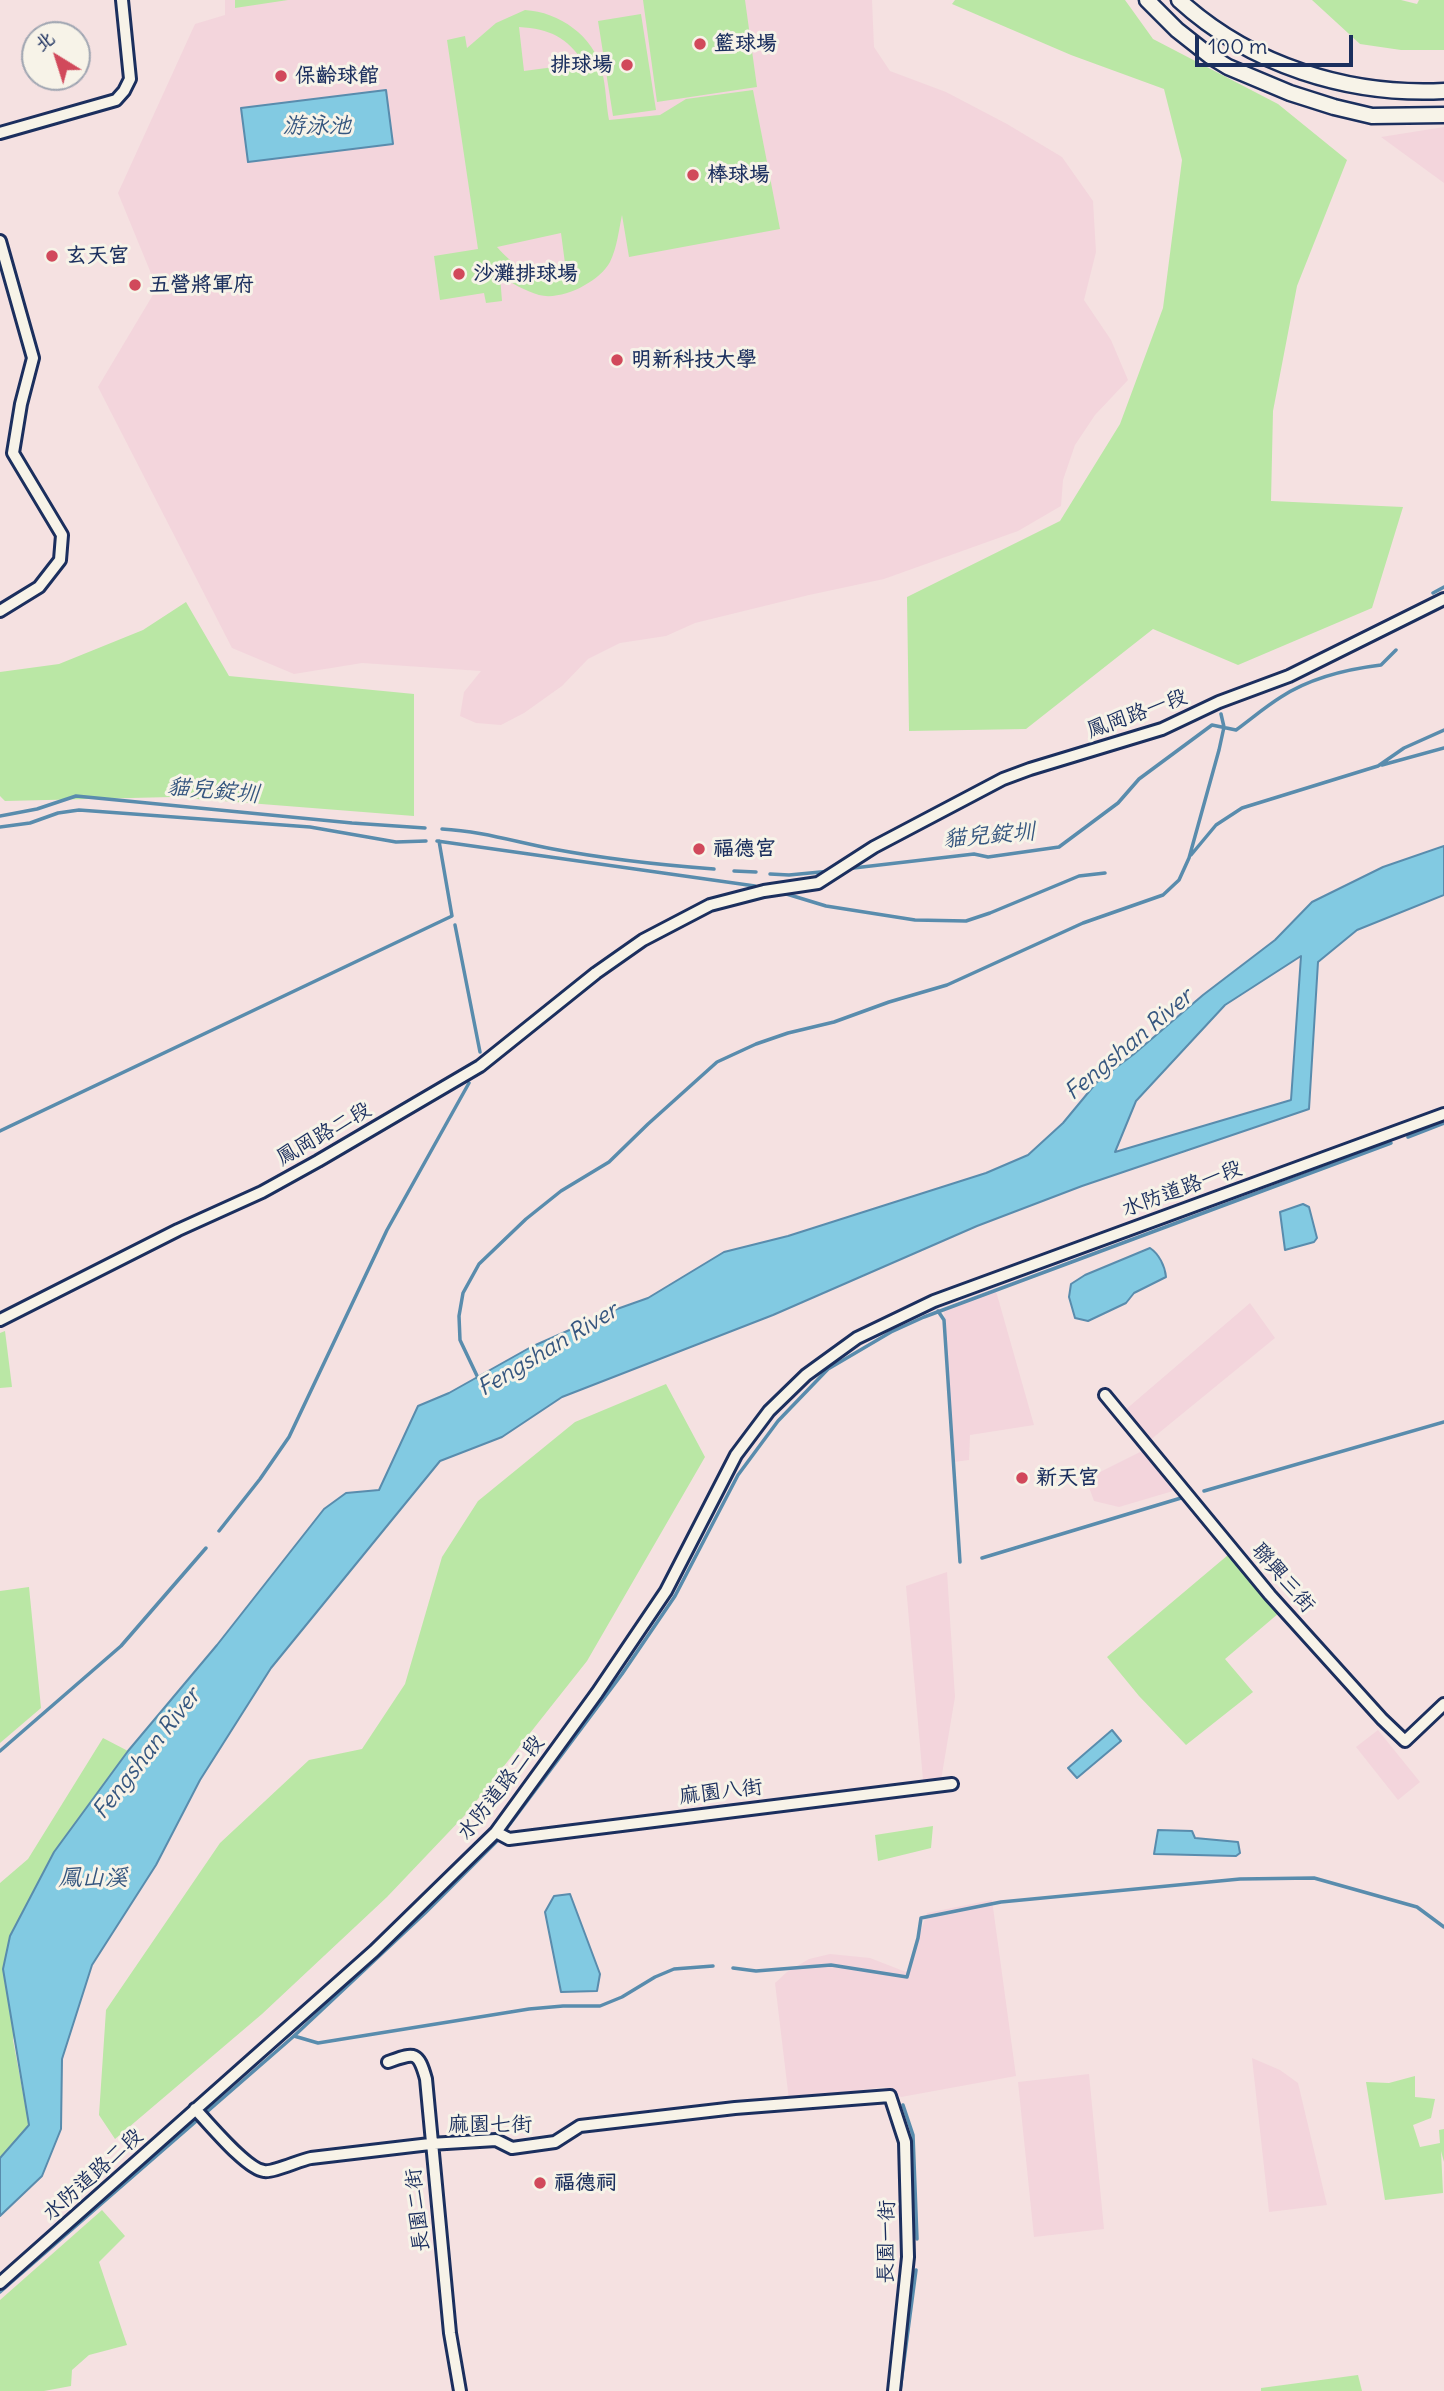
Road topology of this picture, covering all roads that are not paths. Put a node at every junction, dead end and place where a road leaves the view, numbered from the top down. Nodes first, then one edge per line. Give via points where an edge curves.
1 (122, 0) edge
2 (1147, 0) edge
3 (1179, 0) edge
4 (1444, 91) edge
5 (1444, 115) edge
6 (0, 133) edge
7 (0, 241) edge
8 (1444, 598) edge
9 (0, 611) edge
10 (643, 940) joint
11 (1444, 1114) edge
12 (934, 1301) joint
13 (0, 1320) edge
14 (1105, 1395) dead end
15 (1444, 1704) edge
16 (952, 1784) dead end
17 (496, 1832) junction
18 (388, 2062) dead end
19 (890, 2096) joint
20 (195, 2109) junction
21 (430, 2144) junction
22 (0, 2283) edge
23 (460, 2391) edge
24 (894, 2391) edge

1 - 6 street via 130,79 116,100
2 - 5 main road via 1210,56 1290,93 1372,116
3 - 4 main road via 1204,22 1272,61 1332,82 1416,93
7 - 9 street via 33,358 13,453 62,535 60,560 39,587
8 - 10 street, 鳳岡路一段 via 1289,676 1162,729 1003,779 874,847 818,883 710,905
10 - 13 street, 鳳岡路二段 via 468,1073 262,1192
11 - 12 street, 水防道路一段
12 - 17 street, 水防道路二段 via 857,1338 806,1375 769,1411 736,1455 666,1591
14 - 15 street, 聯興三街 via 1270,1595 1405,1741
16 - 17 street, 麻園八街 via 509,1839
17 - 20 street, 水防道路二段 via 374,1951
18 - 21 street, 長園二街 via 410,2054 421,2062
19 - 21 street, 麻園七街 via 580,2126 555,2142 512,2148 496,2140
19 - 24 street, 長園一街 via 905,2142 908,2257
20 - 21 street, 麻園七街 via 238,2154 262,2171 311,2158
20 - 22 street, 水防道路二段
21 - 23 street, 長園二街

